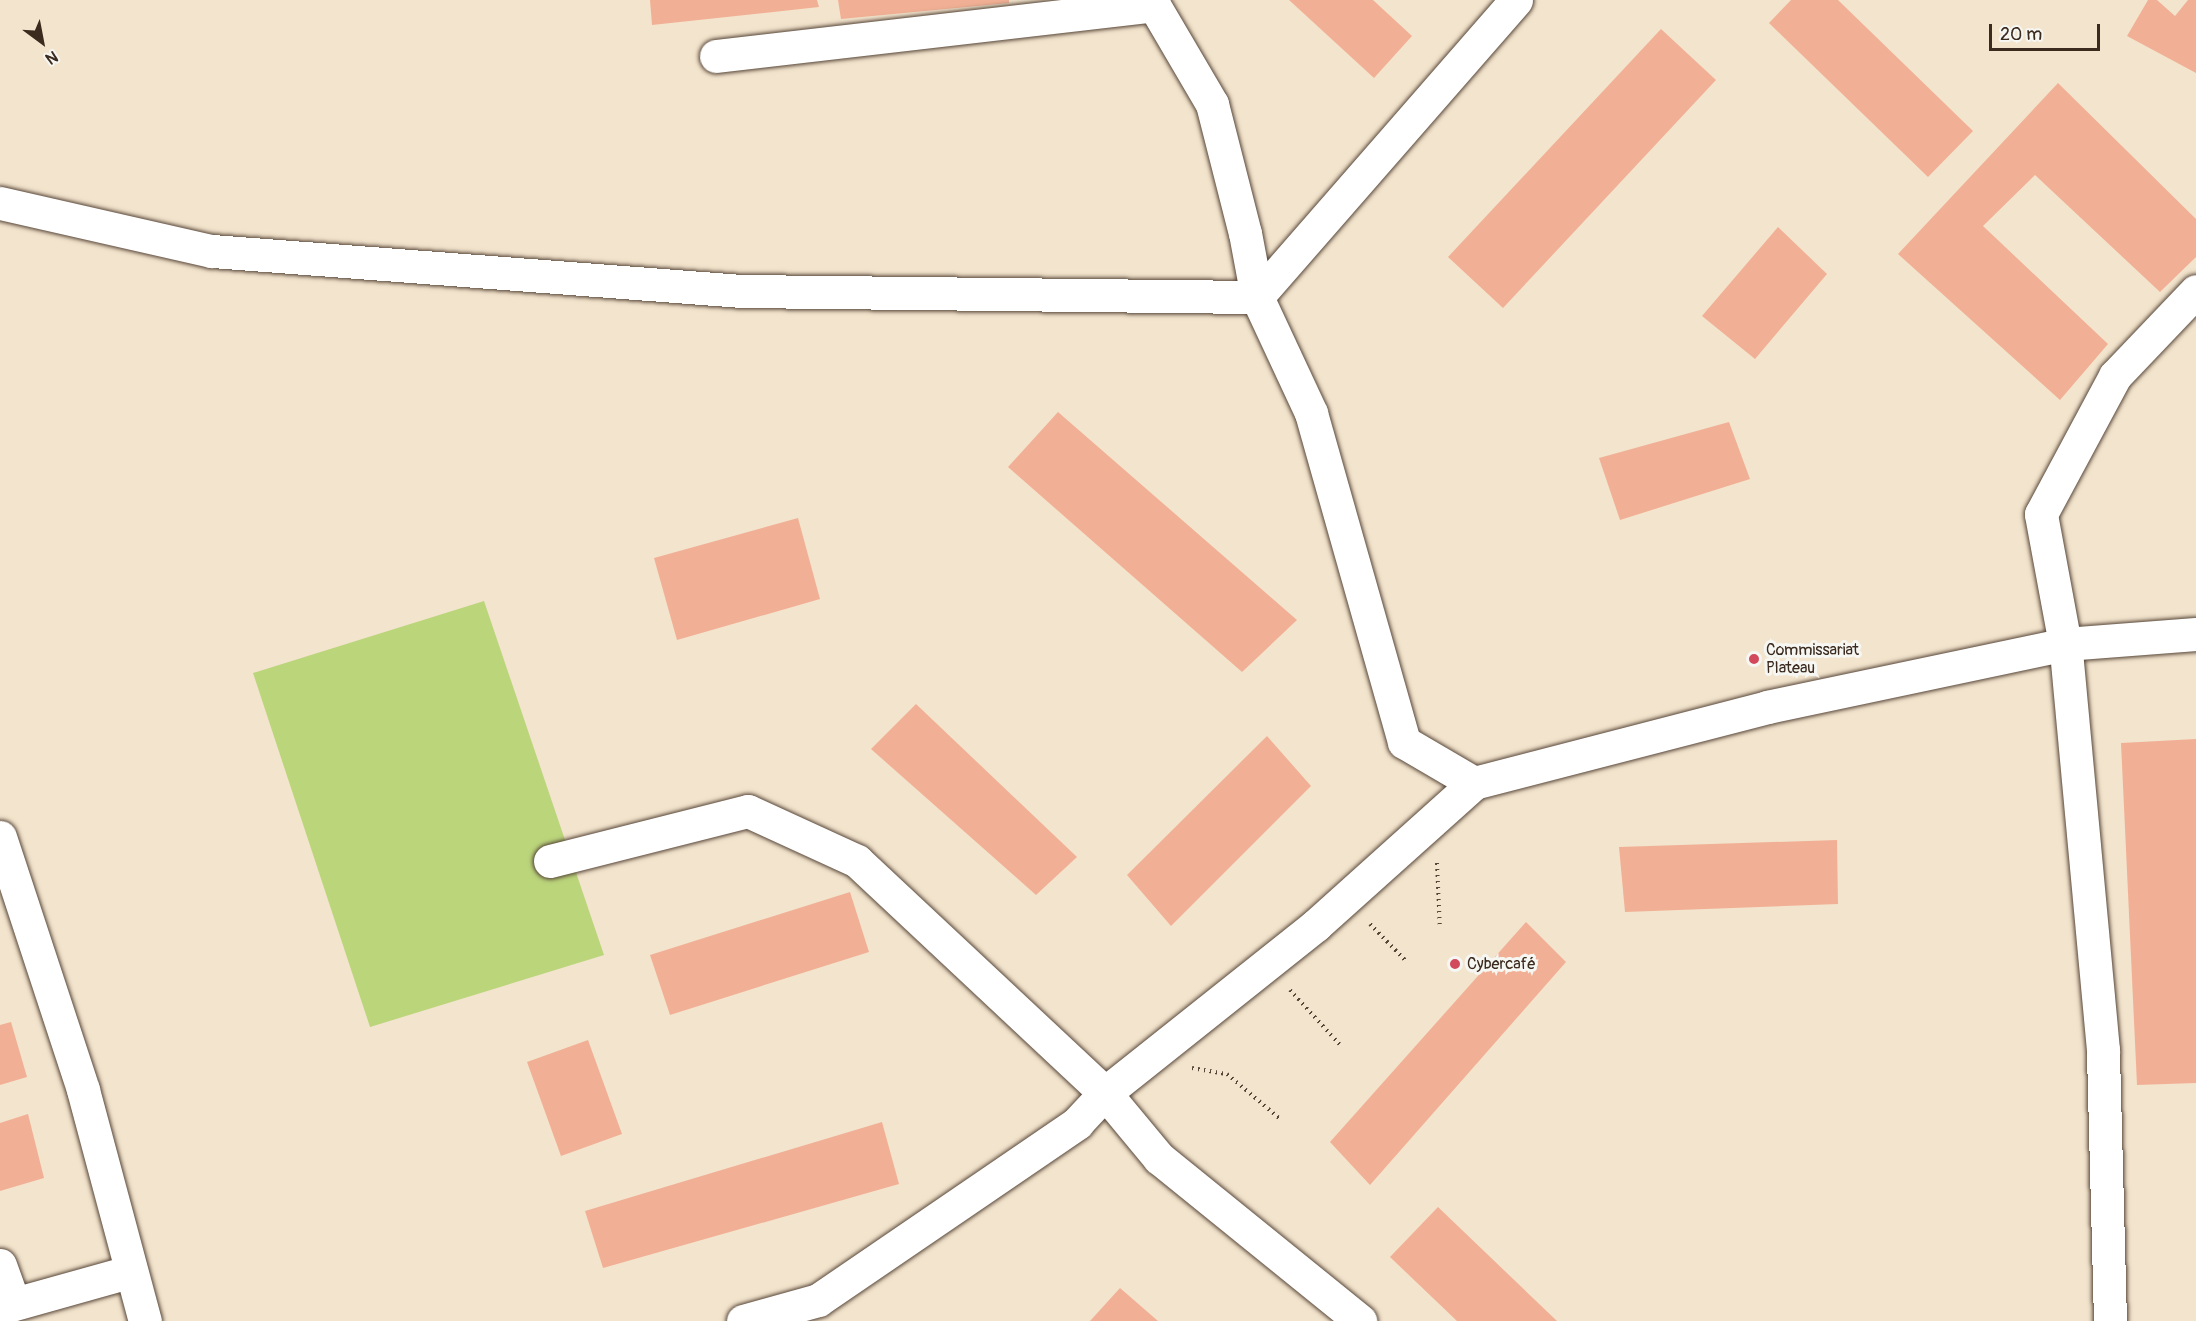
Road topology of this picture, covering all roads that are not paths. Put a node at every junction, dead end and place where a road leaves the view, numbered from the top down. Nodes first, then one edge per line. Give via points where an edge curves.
1 (1152, 2) edge
2 (1510, 2) edge
3 (716, 56) dead end
4 (0, 203) edge
5 (2196, 291) edge
6 (1257, 297) junction
7 (2196, 634) edge
8 (2064, 644) junction
9 (1474, 783) junction
10 (0, 838) edge
11 (550, 861) dead end
12 (1105, 1093) junction
13 (0, 1265) edge
14 (129, 1272) junction
15 (7, 1306) edge
16 (145, 1321) edge
17 (743, 1321) edge
18 (1360, 1321) edge
19 (2110, 1321) edge

1 - 3 street
1 - 6 street via 1212,104
2 - 6 street
4 - 6 street via 212,251 718,289
5 - 8 street via 2115,376 2041,514
6 - 9 street via 1311,413 1404,742
7 - 8 street
8 - 9 street via 1767,707
8 - 19 street via 2103,1050
9 - 12 street via 1348,897
10 - 14 street via 83,1090
11 - 12 street via 748,811 857,861
12 - 17 street via 1077,1123 818,1300
12 - 18 street via 1159,1158
13 - 15 street
14 - 15 street
14 - 16 street

